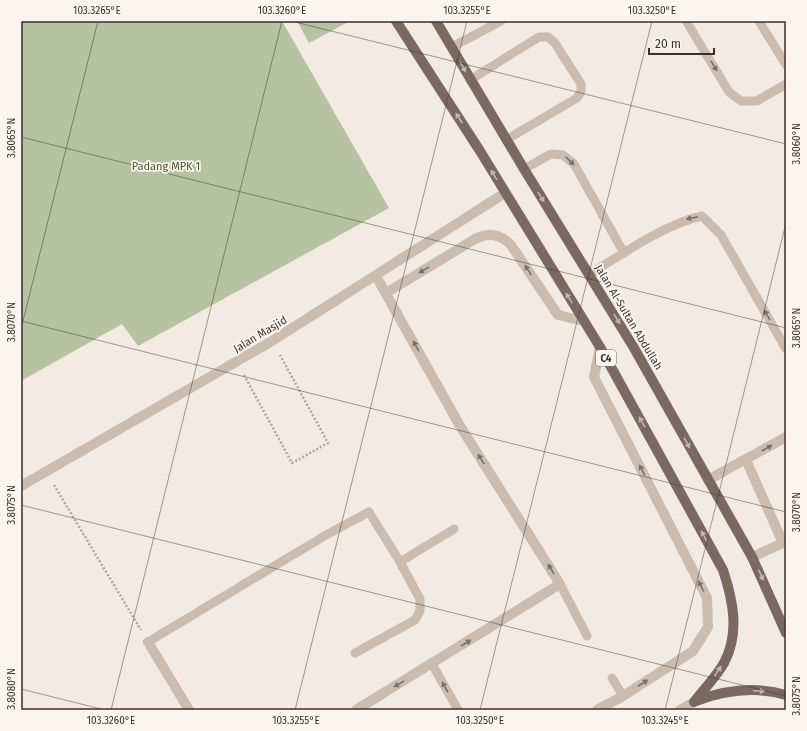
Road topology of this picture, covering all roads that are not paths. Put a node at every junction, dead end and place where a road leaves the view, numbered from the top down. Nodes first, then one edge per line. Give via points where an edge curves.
1 (396, 21) edge
2 (436, 21) edge
3 (501, 21) edge
4 (686, 21) edge
5 (759, 21) edge
6 (452, 48) junction
7 (786, 65) edge
8 (470, 80) junction
9 (786, 84) edge
10 (506, 140) junction
11 (524, 169) junction
12 (505, 193) junction
13 (624, 253) junction
14 (590, 274) junction
15 (376, 276) junction
16 (386, 293) junction
17 (584, 321) junction
18 (600, 347) junction
19 (786, 349) edge
20 (786, 437) edge
21 (746, 460) junction
22 (708, 480) junction
23 (21, 486) edge
24 (454, 529) dead end
25 (752, 557) junction
26 (400, 562) junction
27 (560, 584) junction
28 (786, 633) edge
29 (587, 636) dead end
30 (148, 642) joint
31 (355, 653) dead end
32 (432, 664) junction
33 (612, 678) dead end
34 (786, 695) edge
35 (623, 696) junction
36 (694, 702) junction
37 (189, 710) edge
38 (356, 710) edge
39 (458, 710) edge
40 (597, 710) edge
41 (680, 710) edge

12 -> 1 main road, C4
2 - 6 main road, Jalan Al-Sultan Abdullah / C4
3 - 6 lane
4 -> 9 lane via 729,92 741,101 757,101
5 - 7 lane
6 -> 8 main road, Jalan Al-Sultan Abdullah / C4
8 - 10 main road, Jalan Al-Sultan Abdullah / C4
8 - 10 lane via 539,37 548,37 555,43 581,84 581,92 577,98
10 - 11 main road, Jalan Al-Sultan Abdullah / C4
11 -> 13 lane via 550,154 563,155 574,164
11 -> 14 main road, Jalan Al-Sultan Abdullah / C4
12 - 15 street, Jalan Masjid
17 -> 12 main road, C4
13 - 14 lane
19 -> 13 lane via 721,235 702,216 685,220
14 -> 22 main road, Jalan Al-Sultan Abdullah / C4
15 - 16 street
15 - 23 street, Jalan Masjid via 272,341
17 -> 16 street via 558,316 511,245 495,235 483,235 475,239
27 -> 16 street via 460,426
17 - 18 main road, C4
35 -> 18 street via 693,651 708,627 707,598 594,377
36 -> 18 main road, C4 via 724,663 731,645 734,624 732,596 723,570
21 -> 20 street
21 - 22 street
21 - 25 street via 783,542
22 - 25 main road, Jalan Al-Sultan Abdullah / C4
24 - 26 lane
25 -> 28 main road, Jalan Al-Sultan Abdullah / C4
26 - 30 lane via 369,512
26 - 31 lane via 420,599 420,610 414,620
27 - 29 lane
32 -> 27 street
30 - 37 street
32 -> 38 street
39 -> 32 lane
33 - 35 lane
36 -> 34 main road via 716,693 739,689 774,691
35 - 40 street
36 - 41 street

